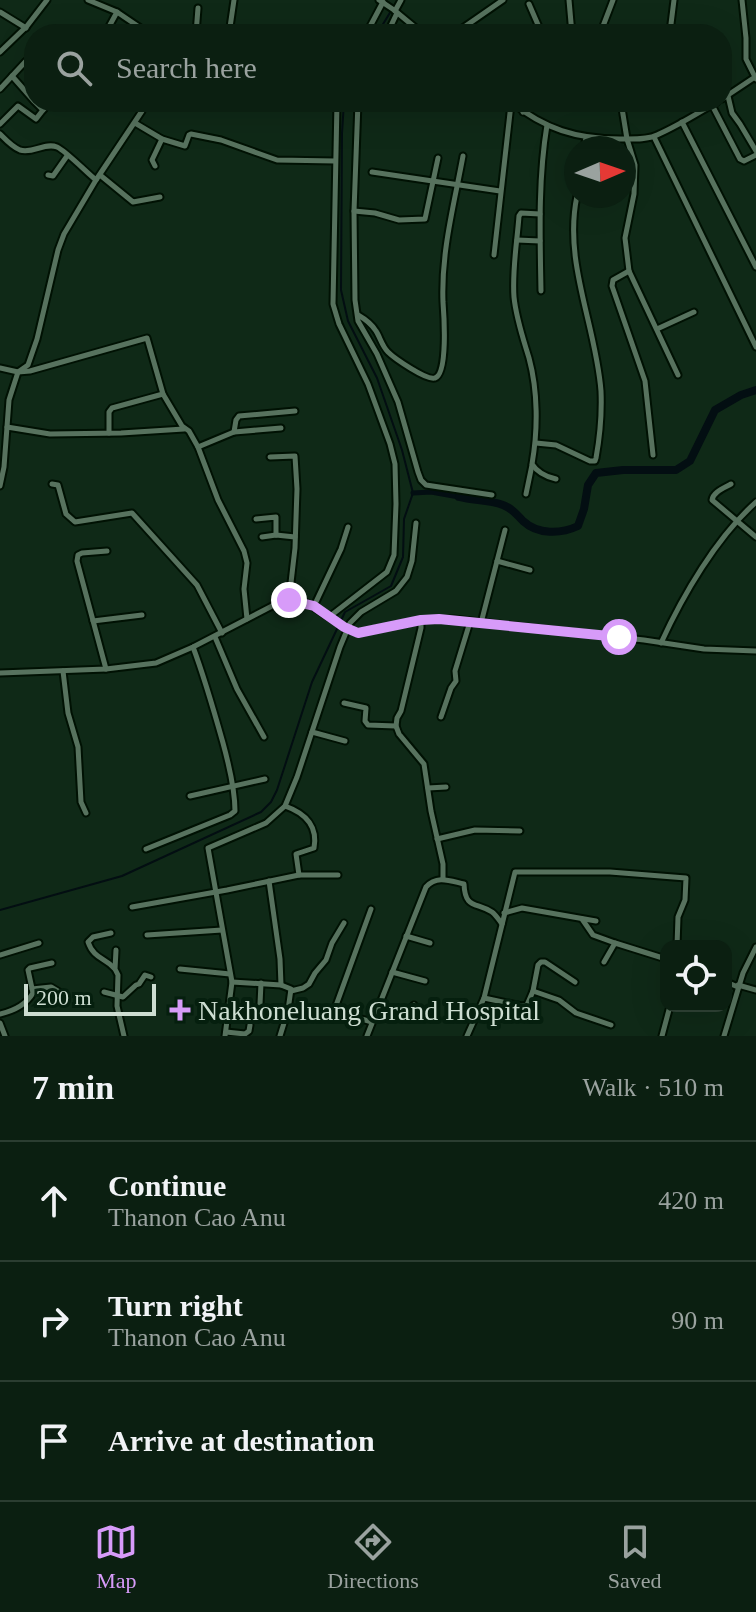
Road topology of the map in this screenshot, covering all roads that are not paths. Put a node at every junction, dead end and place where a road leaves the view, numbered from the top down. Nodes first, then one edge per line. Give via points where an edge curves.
1 (47, 0) edge
2 (88, 0) edge
3 (234, 0) edge
4 (401, 0) edge
5 (503, 0) edge
6 (569, 0) edge
7 (613, 0) edge
8 (674, 0) edge
9 (742, 0) edge
10 (383, 2) edge
11 (529, 4) dead end
12 (198, 8) dead end
13 (395, 11) junction
14 (0, 12) edge
15 (117, 12) junction
16 (29, 24) edge
17 (110, 24) edge
18 (135, 24) edge
19 (197, 24) edge
20 (230, 24) edge
21 (371, 24) edge
22 (390, 24) edge
23 (411, 24) edge
24 (468, 24) edge
25 (538, 24) edge
26 (571, 24) edge
27 (604, 24) edge
28 (672, 24) edge
29 (24, 27) edge
30 (24, 30) edge
31 (0, 52) edge
32 (24, 63) edge
33 (12, 76) junction
34 (756, 78) edge
35 (0, 89) edge
36 (24, 89) edge
37 (732, 92) edge
38 (24, 110) edge
39 (26, 112) edge
40 (41, 112) edge
41 (140, 112) edge
42 (337, 112) edge
43 (358, 112) edge
44 (510, 112) edge
45 (523, 112) edge
46 (623, 112) edge
47 (699, 112) edge
48 (720, 112) edge
49 (731, 112) edge
50 (682, 122) junction
51 (135, 123) junction
52 (0, 124) edge
53 (547, 125) junction
54 (0, 134) edge
55 (580, 136) edge
56 (627, 136) edge
57 (654, 137) junction
58 (636, 138) edge
59 (162, 139) junction
60 (756, 153) edge
61 (67, 156) junction
62 (463, 156) dead end
63 (438, 158) dead end
64 (335, 161) junction
65 (155, 166) dead end
66 (372, 172) dead end
67 (48, 175) dead end
68 (98, 178) junction
69 (433, 182) junction
70 (457, 186) junction
71 (500, 191) junction
72 (160, 197) dead end
73 (574, 208) edge
74 (631, 208) edge
75 (354, 211) junction
76 (540, 214) junction
77 (517, 240) junction
78 (540, 241) junction
79 (494, 255) dead end
80 (756, 267) edge
81 (629, 271) junction
82 (541, 291) dead end
83 (694, 312) dead end
84 (357, 314) junction
85 (657, 329) junction
86 (756, 347) edge
87 (0, 368) edge
88 (18, 372) junction
89 (678, 375) dead end
90 (163, 394) junction
91 (295, 411) dead end
92 (7, 427) junction
93 (281, 428) dead end
94 (185, 429) junction
95 (234, 432) junction
96 (109, 433) junction
97 (536, 443) junction
98 (198, 447) junction
99 (653, 455) dead end
100 (270, 457) dead end
101 (532, 464) junction
102 (556, 479) dead end
103 (52, 484) dead end
104 (731, 484) dead end
105 (0, 486) edge
106 (526, 494) dead end
107 (492, 495) dead end
108 (756, 502) edge
109 (256, 519) dead end
110 (736, 522) junction
111 (416, 523) dead end
112 (348, 527) dead end
113 (505, 530) dead end
114 (276, 535) junction
115 (262, 537) dead end
116 (295, 537) junction
117 (756, 537) edge
118 (107, 551) dead end
119 (497, 561) junction
120 (530, 570) dead end
121 (289, 600) junction
122 (314, 606) junction
123 (142, 615) dead end
124 (329, 617) junction
125 (247, 619) junction
126 (421, 620) junction
127 (93, 621) junction
128 (470, 622) junction
129 (481, 623) junction
130 (346, 628) junction
131 (222, 633) junction
132 (215, 637) junction
133 (661, 643) junction
134 (193, 647) junction
135 (756, 651) edge
136 (106, 669) junction
137 (63, 671) junction
138 (0, 673) edge
139 (344, 703) dead end
140 (441, 717) dead end
141 (396, 726) junction
142 (312, 732) junction
143 (264, 737) dead end
144 (345, 741) dead end
145 (265, 779) dead end
146 (233, 786) junction
147 (446, 787) dead end
148 (428, 788) junction
149 (190, 796) dead end
150 (285, 806) junction
151 (86, 813) dead end
152 (520, 831) dead end
153 (437, 839) junction
154 (146, 849) dead end
155 (299, 875) junction
156 (338, 875) dead end
157 (443, 879) junction
158 (269, 881) junction
159 (214, 892) junction
160 (132, 907) dead end
161 (371, 909) dead end
162 (504, 913) junction
163 (581, 918) junction
164 (596, 921) dead end
165 (344, 923) dead end
166 (502, 924) junction
167 (222, 930) junction
168 (111, 933) dead end
169 (147, 935) dead end
170 (406, 936) junction
171 (677, 940) edge
172 (39, 943) dead end
173 (430, 943) dead end
174 (615, 943) junction
175 (756, 947) edge
176 (116, 950) dead end
177 (0, 955) edge
178 (660, 957) edge
179 (604, 962) dead end
180 (52, 963) dead end
181 (115, 969) junction
182 (180, 969) dead end
183 (392, 972) junction
184 (230, 974) junction
185 (151, 977) dead end
186 (425, 981) dead end
187 (232, 982) junction
188 (575, 982) dead end
189 (261, 983) junction
190 (732, 984) edge
191 (281, 985) junction
192 (738, 986) junction
193 (32, 989) junction
194 (756, 990) edge
195 (291, 991) junction
196 (533, 991) junction
197 (104, 992) dead end
198 (61, 993) dead end
199 (118, 996) junction
200 (484, 998) junction
201 (260, 1004) dead end
202 (414, 1005) dead end
203 (376, 1012) junction
204 (668, 1012) edge
205 (0, 1014) edge
206 (372, 1022) junction
207 (0, 1023) edge
208 (250, 1025) dead end
209 (611, 1025) dead end
210 (226, 1034) edge
211 (5, 1036) edge
212 (124, 1036) edge
213 (280, 1036) edge
214 (367, 1036) edge
215 (467, 1036) edge
216 (662, 1036) edge
217 (724, 1036) edge

1 - 16 street
2 - 15 street
3 - 20 street
4 - 13 street
5 - 24 street
6 - 26 street
7 - 27 street
8 - 28 street
9 - 34 street via 746,59
10 - 13 street
10 - 21 street
11 - 25 street
12 - 19 street
13 - 22 street
13 - 23 street
14 - 29 street
15 - 17 street
15 - 18 street
30 - 31 street
32 - 33 street
33 - 35 street
33 - 36 street
34 - 37 street
38 - 52 street via 18,106
39 - 40 street via 36,119
41 - 51 street
42 - 64 street
43 - 75 street
44 - 71 street
45 - 53 street
46 - 56 street
47 - 50 street
48 - 60 street via 740,159
49 - 60 street
50 - 57 street
50 - 80 street
51 - 59 street
51 - 68 street
53 - 55 street
53 - 76 street
54 - 61 street via 22,151 54,147
57 - 58 street
57 - 86 street
59 - 64 street via 185,146 191,134 277,160
59 - 65 street via 152,160
61 - 67 street via 53,176
61 - 68 street
62 - 70 street
63 - 69 street
64 - 124 street via 333,304 390,444 396,504 394,555 387,572
66 - 69 street
68 - 72 street via 133,202
68 - 88 street via 64,234 37,339 28,365
69 - 70 street
69 - 75 street via 425,219 393,220
70 - 71 street
70 - 84 street via 445,247 444,348 437,378 424,377 387,352 375,329
71 - 79 street
73 - 97 street via 576,267 601,389 596,458 592,462 556,445
74 - 81 street via 625,238
75 - 84 street
76 - 77 street via 520,214
76 - 78 street
77 - 78 street
77 - 97 street via 514,299 534,386
78 - 82 street
81 - 85 street
81 - 99 street via 612,286 645,381
83 - 85 street
84 - 107 street via 398,402 423,483
85 - 89 street
87 - 88 street
88 - 90 street via 146,337
88 - 92 street
90 - 94 street
90 - 96 street via 112,408
91 - 95 street via 239,416
92 - 96 street via 50,434
92 - 105 street
93 - 95 street
94 - 96 street
94 - 98 street
95 - 98 street
97 - 101 street
98 - 125 street via 246,557
100 - 116 street via 295,456
101 - 102 street
101 - 106 street
103 - 131 street via 58,485 66,514 75,522 132,513 197,585
104 - 110 street via 712,500
108 - 110 street
109 - 114 street via 276,517
110 - 117 street
110 - 133 street via 688,589
111 - 130 street via 407,577
112 - 122 street
113 - 119 street
114 - 115 street
114 - 116 street
116 - 121 street
118 - 127 street via 77,558
119 - 120 street
119 - 129 street
121 - 122 street
121 - 125 street
122 - 124 street
123 - 127 street
124 - 130 street
125 - 131 street
126 - 128 street
126 - 130 street via 358,633
126 - 141 street
127 - 136 street
128 - 129 street
128 - 140 street
129 - 133 street
130 - 142 street
131 - 132 street
132 - 134 street
132 - 143 street
133 - 135 street
134 - 136 street via 156,663
134 - 146 street
136 - 137 street
137 - 138 street
137 - 151 street
139 - 141 street via 366,708 368,725
141 - 148 street via 424,762
142 - 144 street
142 - 150 street
145 - 146 street
146 - 149 street
146 - 154 street via 233,813
147 - 148 street
148 - 153 street
150 - 155 street via 305,817 313,830 314,848 296,854
150 - 159 street via 266,823 208,848
152 - 153 street via 475,830
153 - 157 street
155 - 156 street
155 - 158 street
157 - 166 street via 464,884 468,901
157 - 170 street via 426,887
158 - 159 street
158 - 191 street
159 - 160 street
159 - 167 street
161 - 206 street via 334,1011
162 - 163 street via 522,908
162 - 166 street
162 - 171 street via 516,872 684,878
163 - 164 street
163 - 174 street via 593,935
165 - 195 street via 309,984
166 - 200 street
167 - 169 street
167 - 184 street
168 - 181 street via 88,942
170 - 173 street
170 - 183 street
172 - 177 street
174 - 178 street
174 - 179 street
175 - 192 street
176 - 181 street
180 - 193 street via 28,970
181 - 199 street
182 - 184 street
183 - 186 street
183 - 203 street
184 - 187 street
185 - 199 street via 145,975
187 - 189 street
187 - 210 street
188 - 196 street via 541,962
189 - 191 street
189 - 201 street
190 - 192 street
191 - 195 street
192 - 194 street
192 - 217 street
193 - 198 street via 51,987
193 - 205 street via 21,1006
195 - 213 street
196 - 200 street via 525,1006
196 - 209 street
197 - 199 street
199 - 212 street
200 - 215 street
202 - 203 street via 405,1014
203 - 206 street
204 - 216 street
206 - 214 street
207 - 211 street
208 - 210 street via 245,1034

